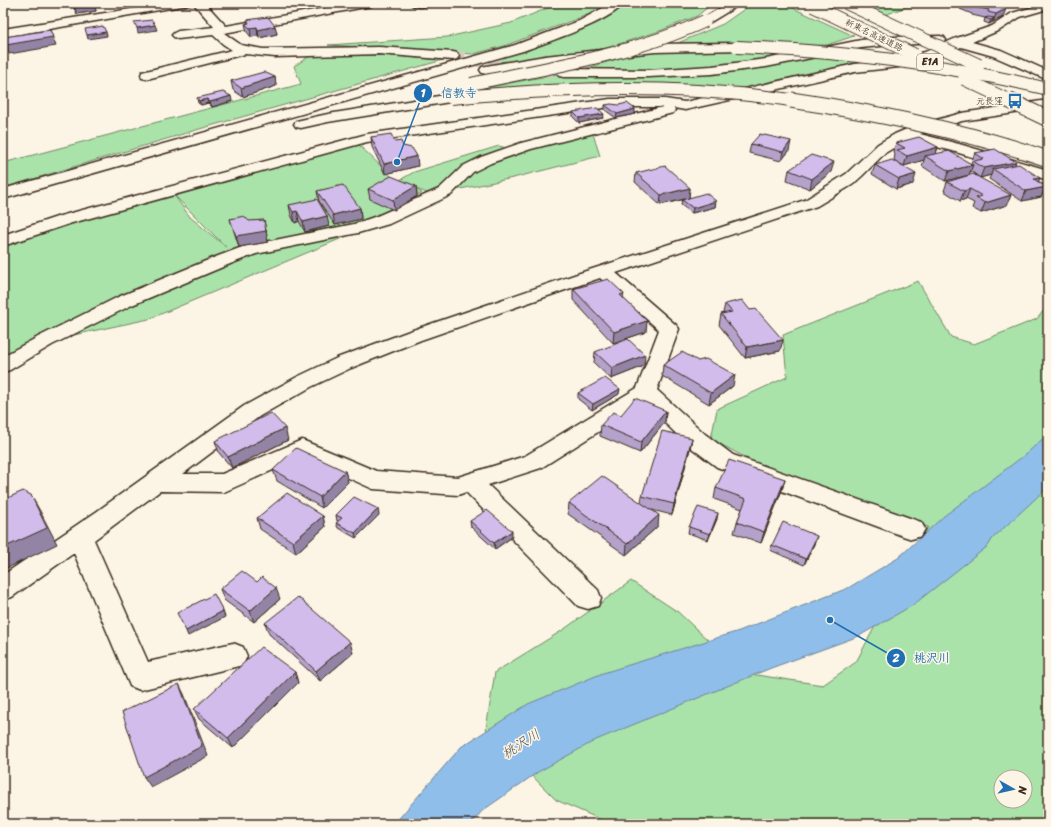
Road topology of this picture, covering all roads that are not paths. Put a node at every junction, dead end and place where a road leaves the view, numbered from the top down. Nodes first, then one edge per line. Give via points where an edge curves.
1 (190, 3) edge
2 (199, 3) edge
3 (371, 3) edge
4 (415, 3) edge
5 (425, 3) edge
6 (619, 3) edge
7 (737, 3) edge
8 (846, 3) edge
9 (810, 4) edge
10 (1048, 6) edge
11 (224, 30) junction
12 (3, 33) edge
13 (178, 35) dead end
14 (961, 41) junction
15 (246, 50) junction
16 (356, 50) junction
17 (453, 56) tunnel mouth
18 (371, 62) dead end
19 (564, 73) tunnel mouth
20 (147, 75) dead end
21 (1048, 76) edge
22 (1048, 89) edge
23 (448, 94) junction
24 (1048, 97) edge
25 (1048, 104) edge
26 (685, 106) junction
27 (309, 108) junction
28 (1048, 119) edge
29 (905, 135) junction
30 (1048, 159) edge
31 (1048, 175) edge
32 (3, 194) edge
33 (3, 206) edge
34 (3, 241) edge
35 (604, 272) junction
36 (3, 365) edge
37 (646, 392) junction
38 (155, 482) junction
39 (470, 482) junction
40 (912, 529) dead end
41 (80, 536) junction
42 (3, 588) edge
43 (588, 598) dead end
44 (233, 656) dead end

1 - 12 main road
2 - 11 main road
3 - 11 main road
4 - 5 main road
6 - 27 main road via 590,20 519,48
7 - 23 main road, bridge via 705,22 681,32 615,52
8 - 24 main road, 新東名高速道路 / E1A, bridge
9 - 28 main road, 新東名高速道路 / E1A, bridge
10 - 14 main road via 1016,15 996,28
11 - 13 main road
11 - 15 main road via 216,31 232,46
14 - 19 main road via 901,40 863,44 767,63 684,72
14 - 21 main road
14 - 26 main road via 929,55 899,63 855,68
15 - 16 main road
15 - 20 main road
16 - 17 main road via 407,51
16 - 18 main road
22 - 27 main road, bridge via 929,64 845,53 737,47 655,48 546,60 431,80
23 - 30 main road, bridge via 667,89 756,96 838,107 940,128
23 - 33 main road via 328,118 197,150
25 - 29 main road via 946,121
26 - 34 main road via 665,103 610,103 367,138 55,222
26 - 36 main road via 540,142 486,160 468,169 445,192 383,220 358,228 251,250 219,262 125,301
27 - 32 main road
29 - 31 main road
29 - 35 main road via 882,148 856,173 811,203
35 - 37 main road via 669,329
35 - 38 main road via 414,336 344,363 252,411
37 - 39 main road via 533,462
37 - 40 main road via 697,440 725,460
38 - 39 main road via 224,484 302,448 373,480 458,486
38 - 41 main road
39 - 43 main road
41 - 42 main road
41 - 44 main road via 140,677

